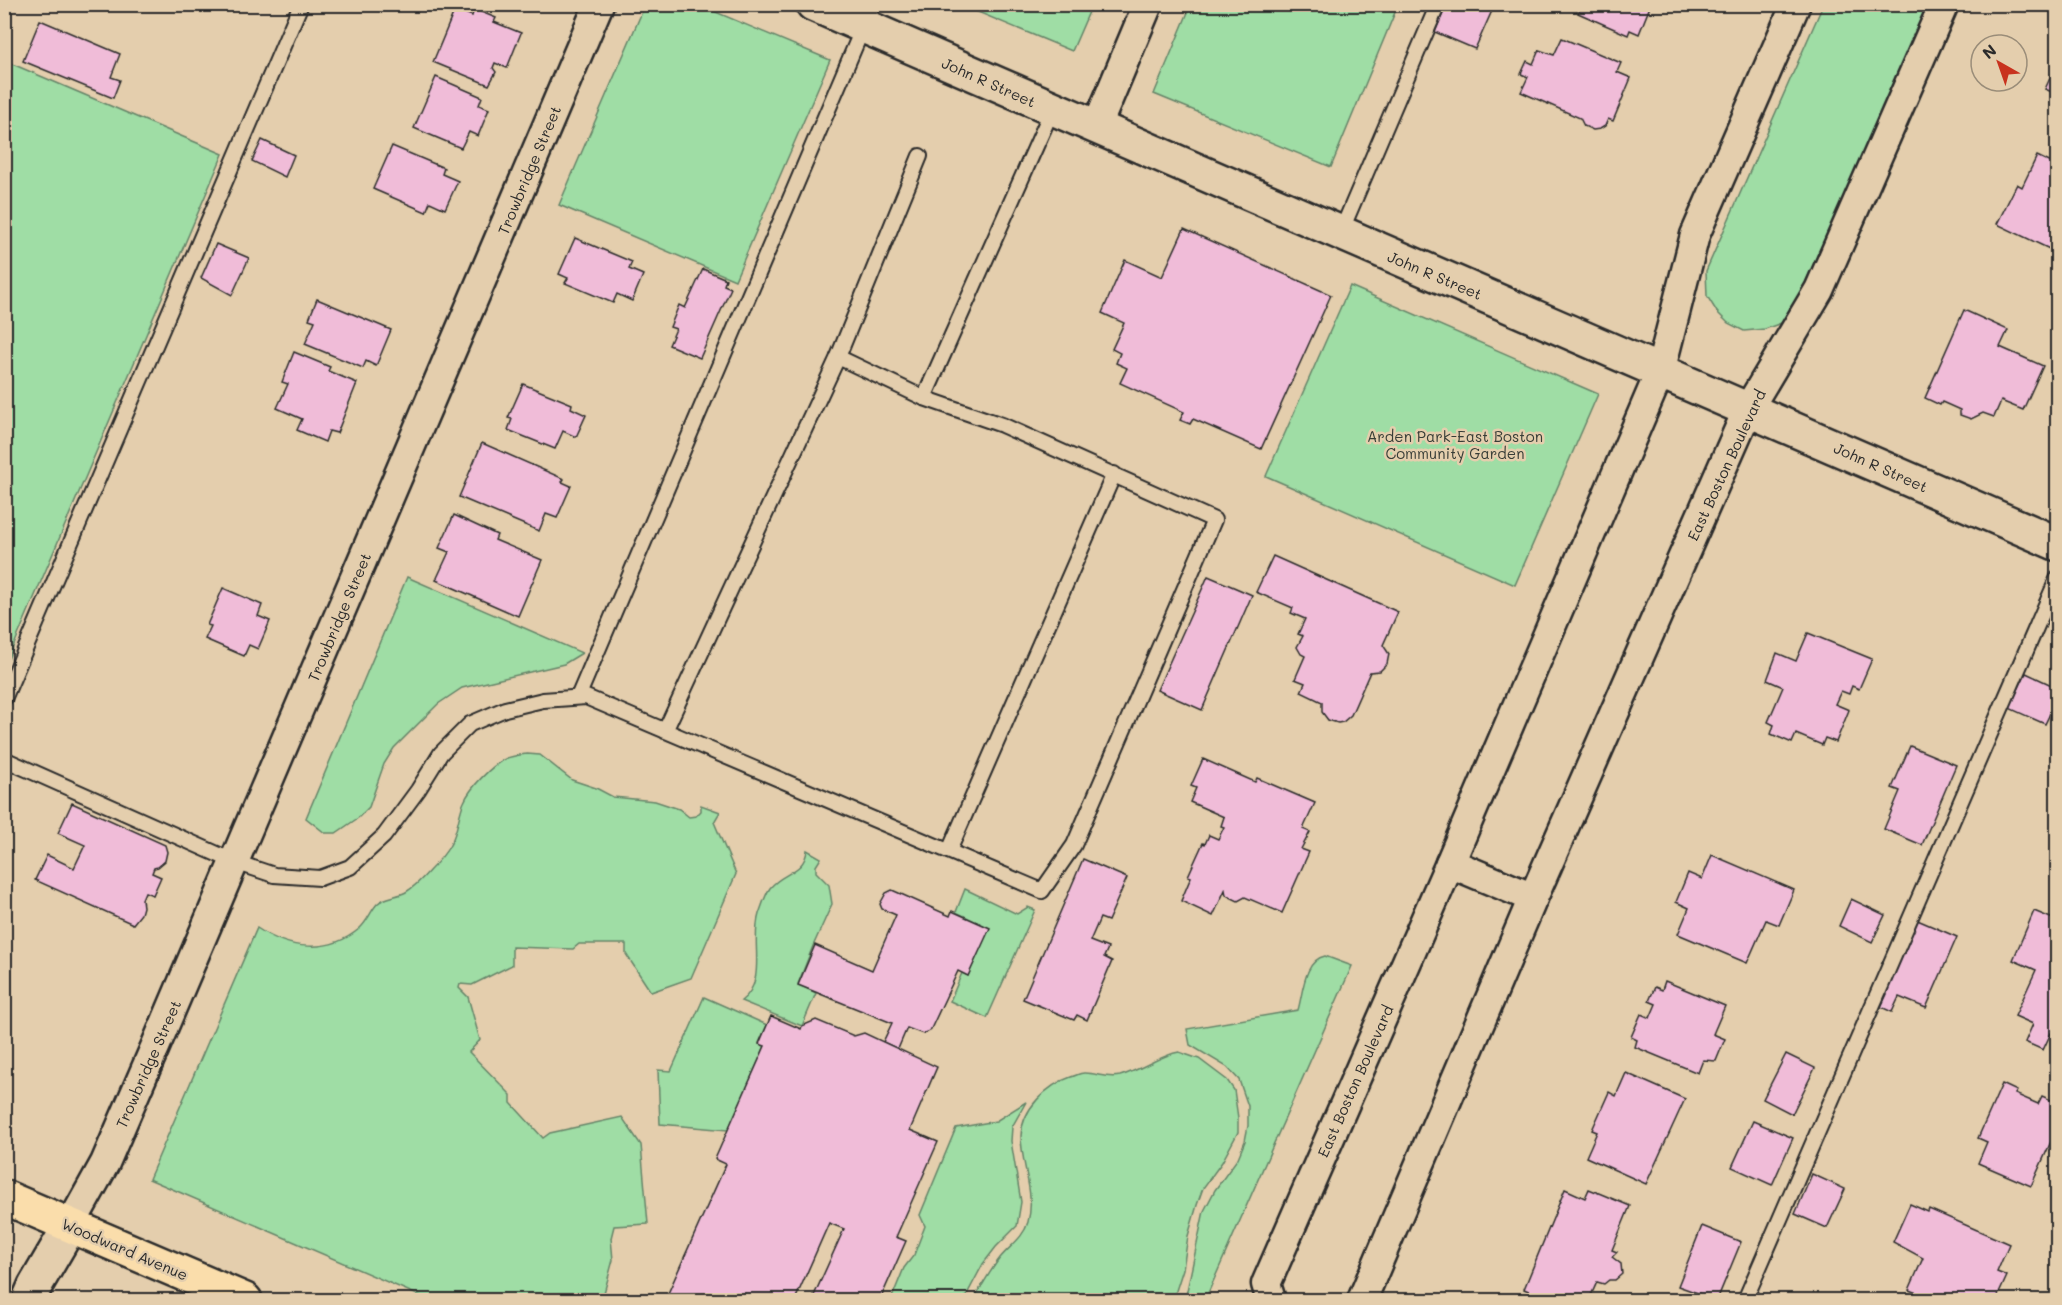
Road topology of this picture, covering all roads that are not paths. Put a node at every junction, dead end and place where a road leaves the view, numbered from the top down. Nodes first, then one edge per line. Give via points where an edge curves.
1 (300, 4) edge
2 (599, 4) edge
3 (813, 4) edge
4 (1149, 4) edge
5 (1438, 4) edge
6 (1796, 4) edge
7 (1944, 4) edge
8 (868, 15) edge
9 (1052, 110) junction
10 (1096, 128) junction
11 (920, 156) dead end
12 (1340, 234) junction
13 (838, 357) junction
14 (1660, 372) junction
15 (924, 398) junction
16 (1748, 409) junction
17 (1114, 474) junction
18 (2058, 544) edge
19 (2058, 577) edge
20 (579, 697) junction
21 (4, 699) edge
22 (665, 731) junction
23 (4, 759) edge
24 (949, 851) junction
25 (235, 862) junction
26 (1450, 863) junction
27 (1533, 898) junction
28 (4, 1197) edge
29 (70, 1226) junction
30 (29, 1300) edge
31 (245, 1300) edge
32 (1271, 1300) edge
33 (1362, 1300) edge
34 (1745, 1300) edge

1 - 21 lane
2 - 25 street, Trowbridge Street
3 - 8 street, John R Street
4 - 10 street
5 - 12 lane
6 - 14 street, East Boston Boulevard via 1695,235
7 - 16 street, East Boston Boulevard via 1819,290
8 - 9 street, John R Street
8 - 20 lane
9 - 10 street, John R Street
9 - 15 lane
10 - 12 street, John R Street
11 - 13 lane
12 - 14 street, John R Street
13 - 15 lane
13 - 22 lane
14 - 16 street, John R Street
14 - 26 street, East Boston Boulevard
15 - 17 lane via 1002,425
16 - 18 street, John R Street
16 - 27 street, East Boston Boulevard
17 - 24 lane
17 - 24 lane via 1214,520 1074,845 1042,891
19 - 34 lane
20 - 22 lane
20 - 25 lane via 533,702 470,724 441,753 384,836 350,867 320,878 274,875
22 - 24 lane
23 - 25 lane
25 - 29 street, Trowbridge Street via 105,1163
26 - 27 street
26 - 32 street, East Boston Boulevard via 1266,1284
27 - 33 street, East Boston Boulevard
28 - 29 main road, Woodward Avenue
29 - 30 street
29 - 31 main road, Woodward Avenue

